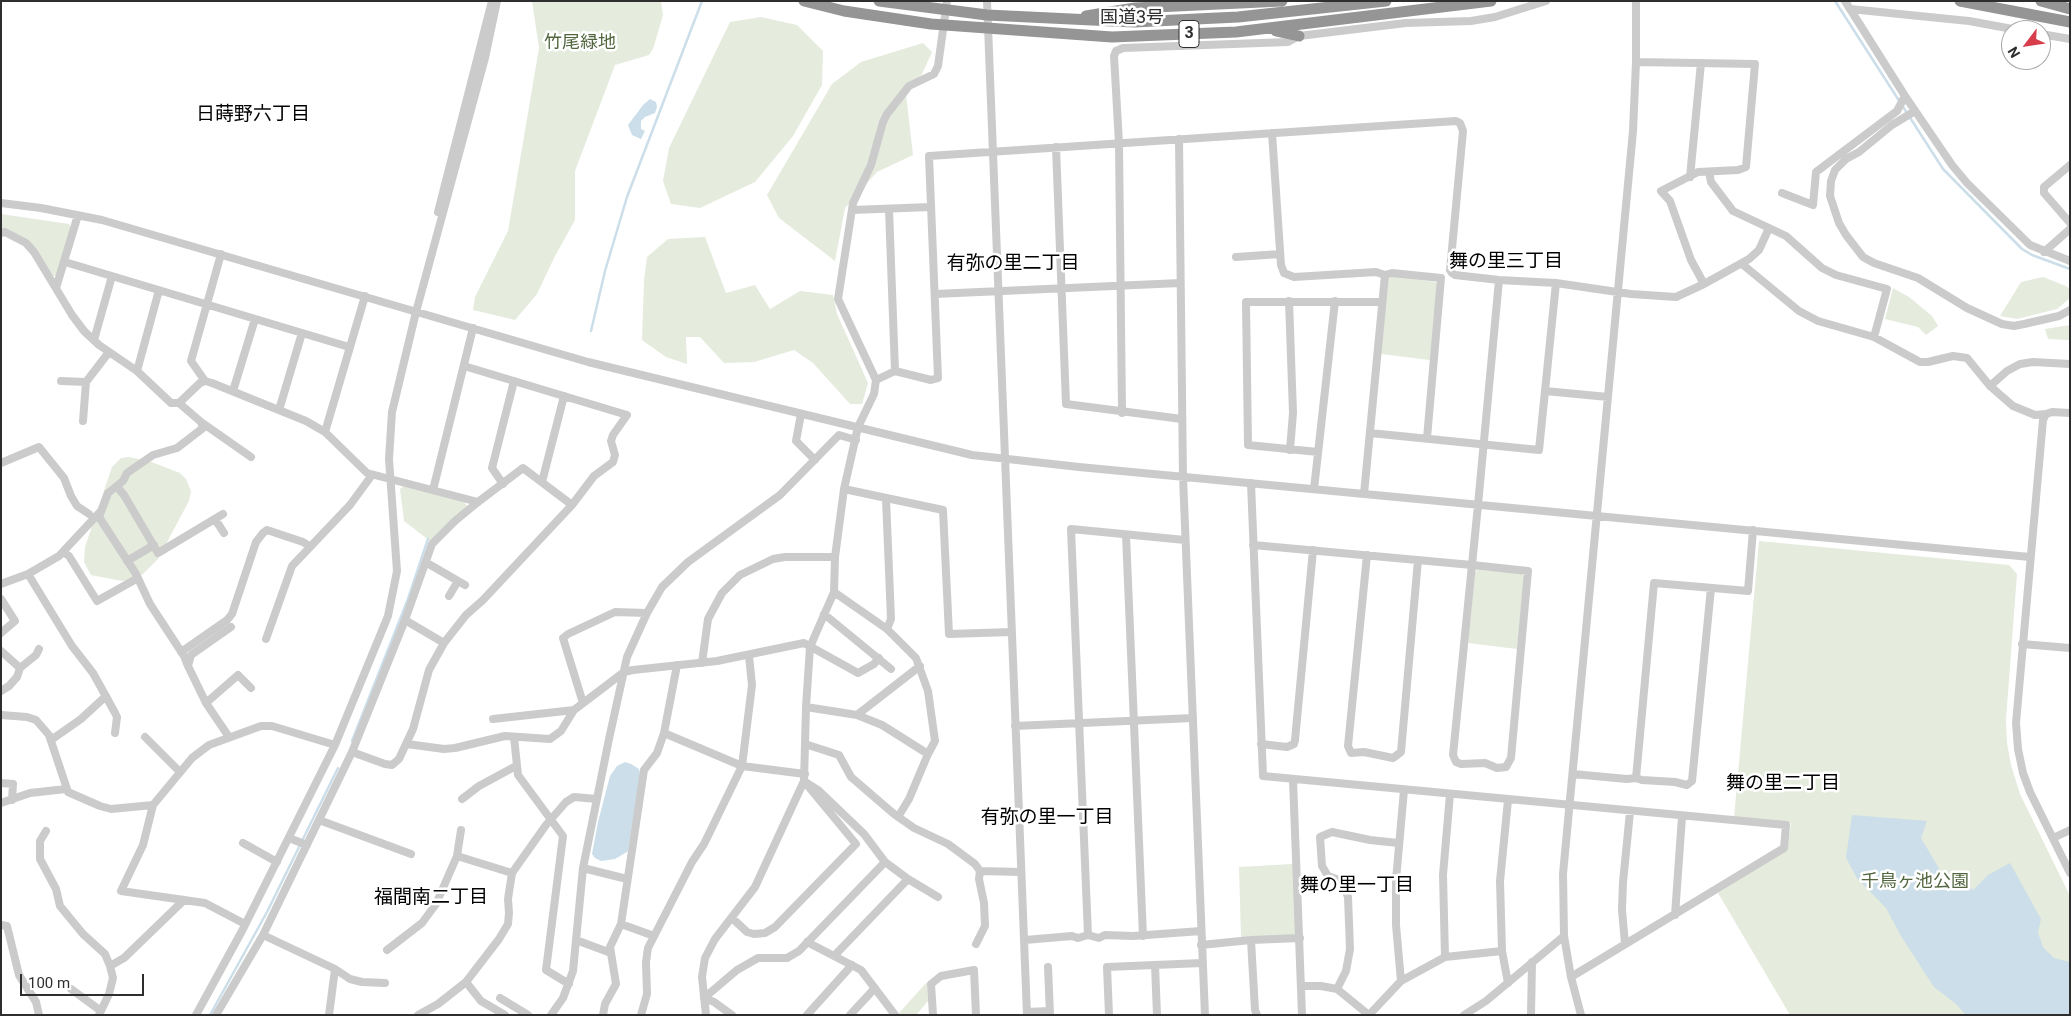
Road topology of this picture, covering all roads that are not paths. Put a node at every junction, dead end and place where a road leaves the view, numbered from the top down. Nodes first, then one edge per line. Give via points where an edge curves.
1 (492, 1) edge
2 (497, 1) edge
3 (804, 1) edge
4 (879, 1) edge
5 (948, 1) edge
6 (987, 1) edge
7 (1282, 1) edge
8 (1332, 1) edge
9 (1386, 1) edge
10 (1491, 1) edge
11 (1546, 1) edge
12 (1636, 1) edge
13 (1845, 1) edge
14 (1960, 1) edge
15 (2041, 1) edge
16 (1349, 6) junction
17 (1850, 9) junction
18 (2070, 9) edge
19 (987, 15) junction
20 (1078, 20) junction
21 (2070, 22) edge
22 (2001, 27) edge
23 (988, 28) junction
24 (1264, 29) junction
25 (1300, 36) junction
26 (2051, 36) edge
27 (2070, 39) edge
28 (1636, 62) junction
29 (1701, 63) junction
30 (1905, 96) junction
31 (1915, 111) junction
32 (1272, 133) junction
33 (1179, 139) junction
34 (1119, 144) junction
35 (1056, 147) junction
36 (992, 151) junction
37 (2070, 165) edge
38 (1708, 172) junction
39 (1690, 177) junction
40 (1782, 193) dead end
41 (1, 203) edge
42 (931, 207) junction
43 (889, 209) junction
44 (852, 210) junction
45 (78, 215) junction
46 (2070, 223) edge
47 (1770, 228) junction
48 (2070, 229) edge
49 (1, 233) edge
50 (2044, 252) junction
51 (221, 254) junction
52 (1280, 254) junction
53 (1236, 256) dead end
54 (2070, 261) edge
55 (65, 262) junction
56 (1742, 264) junction
57 (1385, 275) junction
58 (112, 276) junction
59 (1499, 280) junction
60 (1180, 283) junction
61 (1556, 283) junction
62 (1704, 284) junction
63 (1121, 286) junction
64 (56, 288) junction
65 (1062, 289) junction
66 (159, 290) junction
67 (1618, 290) junction
68 (997, 291) junction
69 (935, 294) junction
70 (365, 296) junction
71 (1334, 301) junction
72 (1289, 302) junction
73 (1382, 302) junction
74 (207, 304) junction
75 (2070, 310) edge
76 (416, 312) junction
77 (255, 318) junction
78 (473, 328) junction
79 (302, 333) junction
80 (1874, 337) junction
81 (94, 340) junction
82 (350, 347) junction
83 (109, 352) junction
84 (2070, 364) edge
85 (464, 366) junction
86 (137, 371) junction
87 (895, 371) junction
88 (876, 380) junction
89 (61, 381) dead end
90 (514, 381) junction
91 (86, 382) junction
92 (205, 382) junction
93 (1990, 386) junction
94 (1546, 390) junction
95 (233, 392) junction
96 (564, 396) junction
97 (1608, 397) junction
98 (179, 403) junction
99 (279, 410) junction
100 (1122, 413) junction
101 (2070, 413) edge
102 (801, 414) junction
103 (2046, 414) junction
104 (1182, 419) junction
105 (83, 422) dead end
106 (201, 422) junction
107 (858, 427) junction
108 (324, 432) junction
109 (1370, 434) junction
110 (1426, 438) junction
111 (856, 440) junction
112 (1483, 444) junction
113 (1290, 450) junction
114 (1318, 452) junction
115 (251, 457) dead end
116 (815, 460) junction
117 (1004, 460) junction
118 (1, 463) edge
119 (372, 475) junction
120 (1183, 477) junction
121 (389, 478) junction
122 (542, 482) junction
123 (502, 484) junction
124 (1251, 484) junction
125 (117, 487) junction
126 (844, 489) junction
127 (1314, 489) junction
128 (433, 490) junction
129 (1364, 494) junction
130 (886, 499) junction
131 (478, 502) junction
132 (572, 505) junction
133 (1478, 505) junction
134 (100, 512) junction
135 (89, 514) dead end
136 (223, 514) dead end
137 (1597, 516) junction
138 (215, 519) junction
139 (1753, 530) junction
140 (224, 532) dead end
141 (1126, 535) junction
142 (1185, 540) junction
143 (154, 545) junction
144 (1253, 545) junction
145 (309, 546) junction
146 (1313, 550) junction
147 (62, 552) junction
148 (1367, 555) junction
149 (836, 557) junction
150 (2030, 557) junction
151 (1418, 560) junction
152 (127, 561) junction
153 (427, 563) junction
154 (1472, 565) junction
155 (28, 574) junction
156 (138, 578) junction
157 (458, 581) junction
158 (1, 584) edge
159 (465, 585) dead end
160 (1711, 588) junction
161 (834, 592) junction
162 (449, 596) dead end
163 (1, 599) edge
164 (647, 612) junction
165 (824, 614) junction
166 (405, 620) junction
167 (231, 627) dead end
168 (887, 629) junction
169 (1012, 632) junction
170 (1, 633) edge
171 (266, 639) dead end
172 (444, 643) junction
173 (2022, 644) junction
174 (810, 647) junction
175 (2070, 648) edge
176 (39, 649) dead end
177 (1, 651) edge
178 (181, 652) junction
179 (749, 656) junction
180 (879, 658) junction
181 (702, 663) junction
182 (677, 665) junction
183 (188, 666) junction
184 (920, 666) junction
185 (20, 668) junction
186 (891, 669) dead end
187 (624, 672) junction
188 (251, 688) dead end
189 (1, 691) edge
190 (106, 696) junction
191 (206, 703) junction
192 (583, 703) junction
193 (806, 707) junction
194 (574, 710) junction
195 (1, 715) edge
196 (857, 715) junction
197 (1193, 718) junction
198 (493, 719) dead end
199 (1134, 721) junction
200 (1078, 723) junction
201 (1016, 726) junction
202 (114, 733) dead end
203 (664, 733) junction
204 (229, 736) junction
205 (514, 736) junction
206 (145, 737) dead end
207 (51, 740) junction
208 (407, 744) junction
209 (805, 744) junction
210 (1261, 744) junction
211 (335, 745) junction
212 (352, 752) junction
213 (928, 754) junction
214 (516, 766) junction
215 (742, 766) junction
216 (180, 772) junction
217 (1573, 774) junction
218 (804, 777) junction
219 (1636, 778) junction
220 (1293, 780) junction
221 (1, 783) edge
222 (66, 789) junction
223 (1404, 790) junction
224 (1450, 794) junction
225 (462, 798) dead end
226 (596, 799) junction
227 (12, 800) junction
228 (1508, 800) junction
229 (1, 803) edge
230 (153, 806) junction
231 (1570, 806) junction
232 (1630, 812) junction
233 (898, 817) junction
234 (1682, 817) junction
235 (319, 820) junction
236 (550, 821) junction
237 (461, 830) dead end
238 (2070, 830) edge
239 (46, 831) dead end
240 (2053, 838) junction
241 (293, 839) junction
242 (243, 843) dead end
243 (1398, 843) junction
244 (307, 845) junction
245 (411, 854) dead end
246 (457, 856) junction
247 (277, 862) junction
248 (885, 862) junction
249 (583, 868) junction
250 (980, 871) junction
251 (512, 872) junction
252 (1021, 872) junction
253 (2070, 874) edge
254 (627, 879) junction
255 (908, 879) junction
256 (938, 897) dead end
257 (184, 900) junction
258 (1675, 915) junction
259 (732, 918) junction
260 (245, 924) junction
261 (621, 924) junction
262 (1, 925) edge
263 (1201, 931) junction
264 (263, 934) junction
265 (1088, 935) junction
266 (654, 936) junction
267 (1143, 936) junction
268 (1564, 936) junction
269 (1300, 938) junction
270 (576, 940) junction
271 (1024, 940) junction
272 (1251, 940) junction
273 (807, 942) junction
274 (976, 944) dead end
275 (1201, 944) junction
276 (1625, 944) junction
277 (387, 950) dead end
278 (1502, 951) junction
279 (611, 953) junction
280 (835, 955) junction
281 (1446, 957) junction
282 (1532, 962) junction
283 (1202, 963) junction
284 (852, 965) junction
285 (110, 966) junction
286 (1154, 966) junction
287 (1048, 967) dead end
288 (335, 969) junction
289 (1571, 978) junction
290 (1401, 981) junction
291 (466, 982) junction
292 (385, 983) dead end
293 (1508, 983) junction
294 (569, 984) junction
295 (1302, 986) junction
296 (875, 988) junction
297 (71, 989) dead end
298 (1337, 989) junction
299 (500, 998) dead end
300 (704, 998) junction
301 (100, 1013) edge
302 (1027, 1013) edge
303 (1050, 1013) edge
304 (39, 1015) edge
305 (196, 1015) edge
306 (216, 1015) edge
307 (329, 1015) edge
308 (418, 1015) edge
309 (506, 1015) edge
310 (528, 1015) edge
311 (550, 1015) edge
312 (603, 1015) edge
313 (641, 1015) edge
314 (706, 1015) edge
315 (732, 1015) edge
316 (807, 1015) edge
317 (850, 1015) edge
318 (895, 1015) edge
319 (933, 1015) edge
320 (976, 1015) edge
321 (1109, 1015) edge
322 (1157, 1015) edge
323 (1204, 1015) edge
324 (1257, 1015) edge
325 (1302, 1015) edge
326 (1369, 1015) edge
327 (1464, 1015) edge
328 (1531, 1015) edge
329 (1581, 1015) edge

1 - 76 street
2 - 76 street via 485,58
3 - 23 highway, 国道3号 / 3 via 886,18
4 - 19 highway, 国道3号 / 3
5 - 44 street via 938,66 934,74 909,86 883,122 871,165
6 - 19 street
7 - 20 highway via 1135,8 1090,14
8 - 16 highway
9 - 16 highway, 国道3号 / 3
10 - 24 highway, 国道3号 / 3
11 - 25 street via 1471,21 1406,23
12 - 28 street
13 - 17 street
14 - 21 highway
15 - 18 highway
16 - 20 highway, 国道3号 / 3 via 1182,20
17 - 22 street
17 - 30 street
19 - 20 highway, 国道3号 / 3
19 - 23 street
23 - 24 highway, 国道3号 / 3 via 1112,37
23 - 36 street
24 - 25 highway
25 - 34 street via 1288,42 1124,48 1116,51
26 - 27 street
28 - 29 street
28 - 67 street
29 - 38 street via 1755,64 1746,167
29 - 39 street
30 - 31 street
30 - 40 street via 1897,111 1816,172 1813,205
31 - 50 street via 1967,183 2030,245
31 - 75 street via 1846,159 1835,170 1831,181 1830,196 1839,224 1863,257 1918,278 1967,308 2002,324 2024,324 2060,316
32 - 33 street
32 - 52 street
32 - 59 street via 1460,123 1463,131 1450,270 1455,275
33 - 34 street
33 - 60 street
34 - 35 street
34 - 63 street
35 - 36 street
35 - 65 street
36 - 42 street via 928,156
36 - 68 street
37 - 46 street via 2044,187 2044,193
38 - 39 street via 1698,172
38 - 47 street via 1711,182 1733,211
39 - 62 street via 1661,191 1670,201 1691,260
41 - 45 street
42 - 43 street
42 - 69 street
43 - 44 street
43 - 87 street
44 - 88 street via 838,298
45 - 51 street
45 - 55 street
47 - 56 street via 1759,250
47 - 80 street via 1786,236 1822,268 1887,289
48 - 50 street
49 - 64 street via 26,243
50 - 54 street
51 - 70 street
51 - 74 street
52 - 53 street
52 - 57 street via 1284,273 1294,277 1376,272
55 - 58 street
55 - 64 street
56 - 62 street
56 - 80 street via 1799,311 1818,321
57 - 73 street
57 - 110 street via 1441,278
58 - 66 street
58 - 81 street
59 - 61 street
59 - 112 street
60 - 63 street
60 - 104 street
61 - 67 street
61 - 94 street
62 - 67 street via 1676,297
63 - 65 street
63 - 100 street
64 - 81 street via 72,315
65 - 68 street
65 - 100 street via 1066,404
66 - 74 street
66 - 86 street
67 - 97 street
68 - 69 street
68 - 117 street
69 - 87 street via 938,378 931,380
70 - 76 street
70 - 82 street
71 - 72 street
71 - 73 street
71 - 114 street
72 - 113 street via 1294,413
72 - 113 street via 1246,302 1246,311 1248,446
73 - 109 street
74 - 77 street
74 - 92 street via 191,361
76 - 78 street
76 - 121 street via 392,412
77 - 79 street
77 - 95 street
78 - 85 street
78 - 102 street via 630,373
79 - 82 street
79 - 99 street
80 - 93 street via 1920,362 1953,356 1967,358
81 - 83 street
82 - 108 street
83 - 86 street
83 - 91 street
84 - 93 street via 2020,364
85 - 90 street
85 - 128 street
86 - 98 street via 171,403
87 - 88 street
88 - 107 street via 874,394
89 - 91 street
90 - 96 street
90 - 123 street via 492,468
91 - 105 street
92 - 95 street
92 - 98 street
93 - 103 street via 2023,412
94 - 97 street
94 - 112 street via 1540,450
95 - 99 street
96 - 122 street
96 - 132 street via 628,414 611,441 614,462 594,476
97 - 137 street
98 - 106 street
99 - 108 street
100 - 104 street
101 - 103 street
102 - 107 street
102 - 116 street via 796,441
103 - 150 street
104 - 120 street
106 - 115 street
106 - 125 street via 203,428 177,448 153,455 127,473
107 - 111 street
107 - 117 street
108 - 119 street via 360,468
109 - 110 street
109 - 129 street
110 - 112 street
111 - 116 street via 839,435
111 - 126 street
112 - 133 street
113 - 114 street
114 - 127 street
116 - 164 street via 780,495 688,562 662,587
117 - 120 street
117 - 169 street
118 - 135 street via 38,447 64,478 77,506
119 - 121 street
119 - 145 street via 350,505
120 - 124 street
120 - 142 street
121 - 128 street
121 - 211 street via 397,571 388,616
122 - 123 street via 523,468
122 - 132 street
123 - 131 street
124 - 127 street
124 - 144 street
125 - 134 street via 108,493
125 - 143 street
126 - 130 street
126 - 149 street
127 - 129 street
128 - 131 street
129 - 133 street
130 - 168 street via 891,619
130 - 169 street via 944,510 949,634
131 - 153 street via 432,544
132 - 172 street via 466,615
133 - 137 street
133 - 154 street
134 - 147 street
134 - 152 street via 99,517
136 - 138 street
137 - 139 street
137 - 217 street
138 - 140 street
138 - 143 street via 158,553
139 - 150 street
139 - 160 street via 1748,591
141 - 142 street
141 - 199 street
141 - 200 street via 1071,529
142 - 197 street
143 - 152 street
144 - 146 street
144 - 210 street
145 - 171 street via 292,566
145 - 178 street via 267,530 263,532 256,542 232,614
146 - 148 street
146 - 210 street via 1294,744 1287,747
147 - 155 street
147 - 156 street via 68,556 97,601
148 - 151 street
148 - 151 street via 1348,746 1351,753 1364,752 1393,758 1401,752
149 - 161 street
149 - 181 street via 773,559 740,575 722,593 708,619
150 - 173 street
151 - 154 street
152 - 156 street
153 - 157 street
153 - 166 street
154 - 154 street via 1454,758 1461,764 1485,763 1501,768 1511,758 1528,571
155 - 158 street
155 - 190 street
156 - 178 street via 150,604
157 - 159 street
157 - 162 street
160 - 219 street via 1693,778 1686,785
160 - 219 street via 1654,582
161 - 165 street
161 - 168 street
163 - 170 street via 15,621
164 - 187 street via 627,657
164 - 192 street via 615,612 563,638
165 - 174 street
165 - 180 street
166 - 172 street
166 - 212 street
167 - 183 street via 191,655
168 - 184 street via 910,651
169 - 201 street
172 - 208 street via 429,670
173 - 175 street
173 - 240 street via 2016,723 2018,750 2030,792
174 - 179 street via 804,643
174 - 180 street via 858,673
174 - 193 street
176 - 185 street
177 - 185 street
178 - 183 street
179 - 181 street
179 - 215 street via 752,686
180 - 186 street
181 - 182 street
182 - 187 street
182 - 203 street
183 - 191 street
184 - 196 street
184 - 213 street via 932,710 935,741
185 - 189 street via 17,677
187 - 192 street
187 - 226 street
188 - 191 street via 238,675
190 - 202 street via 117,716
190 - 207 street
191 - 204 street
192 - 194 street
193 - 196 street
193 - 209 street
194 - 198 street
194 - 205 street via 561,731 550,739
195 - 207 street via 36,720
196 - 213 street via 882,725
197 - 199 street
197 - 263 street
199 - 200 street
199 - 267 street
200 - 201 street
200 - 265 street
201 - 252 street
203 - 215 street
203 - 254 street via 657,753 644,770
204 - 211 street via 272,726
204 - 216 street via 192,758
205 - 208 street via 444,749
205 - 214 street
206 - 216 street
207 - 222 street
208 - 212 street via 392,765
209 - 218 street
209 - 233 street via 839,755 851,777
210 - 220 street via 1263,776
211 - 241 street
212 - 235 street
213 - 233 street
214 - 225 street
214 - 236 street via 518,775
215 - 218 street
215 - 266 street
216 - 230 street
217 - 219 street
217 - 231 street
218 - 248 street via 864,834
218 - 259 street via 755,887
218 - 259 street via 856,844 765,933 747,932
220 - 223 street
220 - 269 street
221 - 227 street via 13,784
222 - 227 street
222 - 230 street via 110,809
223 - 224 street
223 - 243 street
224 - 228 street
224 - 281 street via 1443,876
226 - 236 street via 574,797
226 - 249 street
227 - 229 street
228 - 231 street
228 - 278 street via 1500,881
230 - 257 street via 143,845 121,891
231 - 232 street
231 - 268 street via 1563,874
232 - 234 street
232 - 276 street via 1622,882
233 - 250 street via 948,844
234 - 258 street
234 - 258 street via 1786,825 1784,848
235 - 244 street
235 - 245 street
236 - 251 street
236 - 294 street via 563,836 546,970
237 - 246 street
238 - 240 street
239 - 285 street via 40,840 40,859 56,889 60,906 82,934 105,954
240 - 253 street
241 - 244 street
241 - 247 street
242 - 247 street
243 - 290 street via 1396,925
243 - 298 street via 1332,832 1320,837 1322,866 1328,876 1342,880 1348,897 1350,949 1346,971
244 - 264 street
246 - 251 street
246 - 277 street via 436,904 422,922
247 - 260 street
248 - 255 street
248 - 273 street
249 - 254 street
249 - 270 street
250 - 252 street
250 - 274 street via 985,926
251 - 291 street via 508,924
252 - 271 street
254 - 261 street
255 - 256 street
255 - 280 street
257 - 260 street via 205,903
257 - 285 street via 124,958
258 - 276 street
259 - 300 street via 705,958 702,977
260 - 305 street
261 - 266 street
261 - 279 street via 610,947
262 - 304 street via 7,926 19,975 36,1002
263 - 267 street
263 - 275 street
264 - 288 street
264 - 306 street
265 - 267 street via 1099,938 1105,935
265 - 271 street
266 - 313 street via 648,948 647,994
268 - 282 street
268 - 289 street
269 - 272 street
269 - 295 street
270 - 279 street
270 - 294 street
271 - 302 street
272 - 275 street
272 - 324 street
273 - 280 street
273 - 300 street via 787,958 758,958 737,970
275 - 283 street
276 - 289 street
278 - 281 street
278 - 293 street
279 - 312 street via 616,984 604,1004
280 - 284 street
281 - 290 street
282 - 293 street
282 - 328 street
283 - 286 street
283 - 323 street
284 - 296 street via 862,970
284 - 316 street
285 - 301 street via 113,978
286 - 321 street via 1107,967
286 - 322 street
287 - 303 street
288 - 292 street via 350,979
288 - 307 street
289 - 329 street
290 - 326 street
291 - 308 street
291 - 309 street via 481,1002
293 - 327 street
294 - 311 street via 564,998
295 - 298 street
295 - 325 street
296 - 317 street
296 - 318 street
297 - 301 street
298 - 326 street
299 - 310 street
300 - 314 street
300 - 315 street
302 - 303 street
319 - 320 street via 931,984 941,976 974,970

